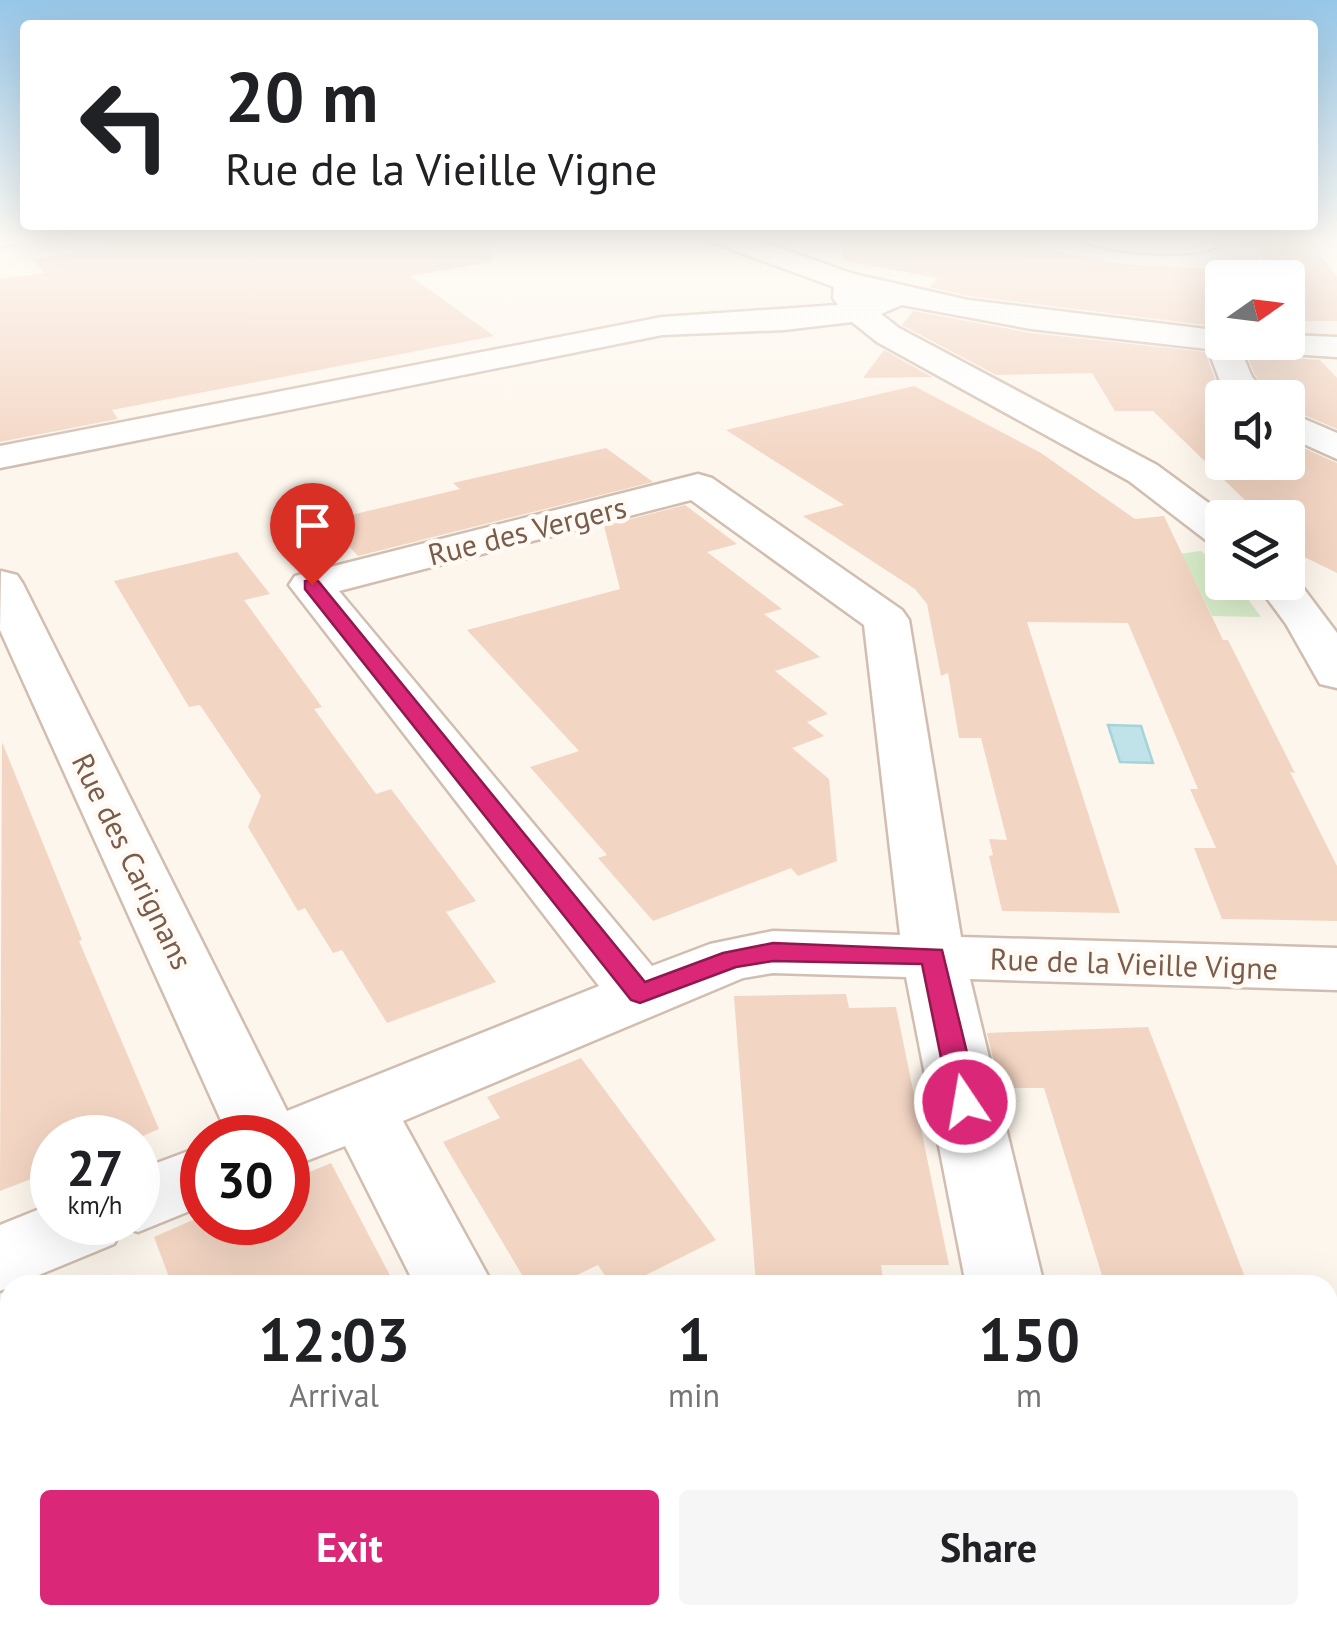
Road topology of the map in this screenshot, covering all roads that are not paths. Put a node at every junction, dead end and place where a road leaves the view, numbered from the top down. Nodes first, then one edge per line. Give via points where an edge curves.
1 (809, 313) edge
2 (870, 313) edge
3 (1001, 313) edge
4 (1205, 340) edge
5 (1305, 345) edge
6 (1337, 347) edge
7 (1305, 432) edge
8 (1337, 448) edge
9 (0, 457) edge
10 (1205, 519) edge
11 (1, 584) edge
12 (1291, 600) edge
13 (1337, 674) edge
14 (933, 956) junction
15 (1337, 969) edge
16 (640, 994) junction
17 (362, 1109) junction
18 (254, 1115) edge
19 (310, 1131) edge
20 (46, 1245) edge
21 (7, 1266) edge
22 (449, 1275) edge
23 (1002, 1275) edge

1 - 9 street via 784,321 662,326
2 - 10 street via 907,348 1143,473
3 - 4 street
5 - 6 street
7 - 8 street
11 - 18 street, Rue des Carignans
12 - 13 street
14 - 15 street, Rue de la Vieille Vigne
14 - 16 street, Rue de la Vieille Vigne via 773,952 732,959
14 - 16 street, Rue des Vergers via 886,620 698,486 312,585
14 - 23 street
16 - 17 street, Rue de la Vieille Vigne
17 - 19 street, Rue de la Vieille Vigne
17 - 22 street
20 - 21 street

